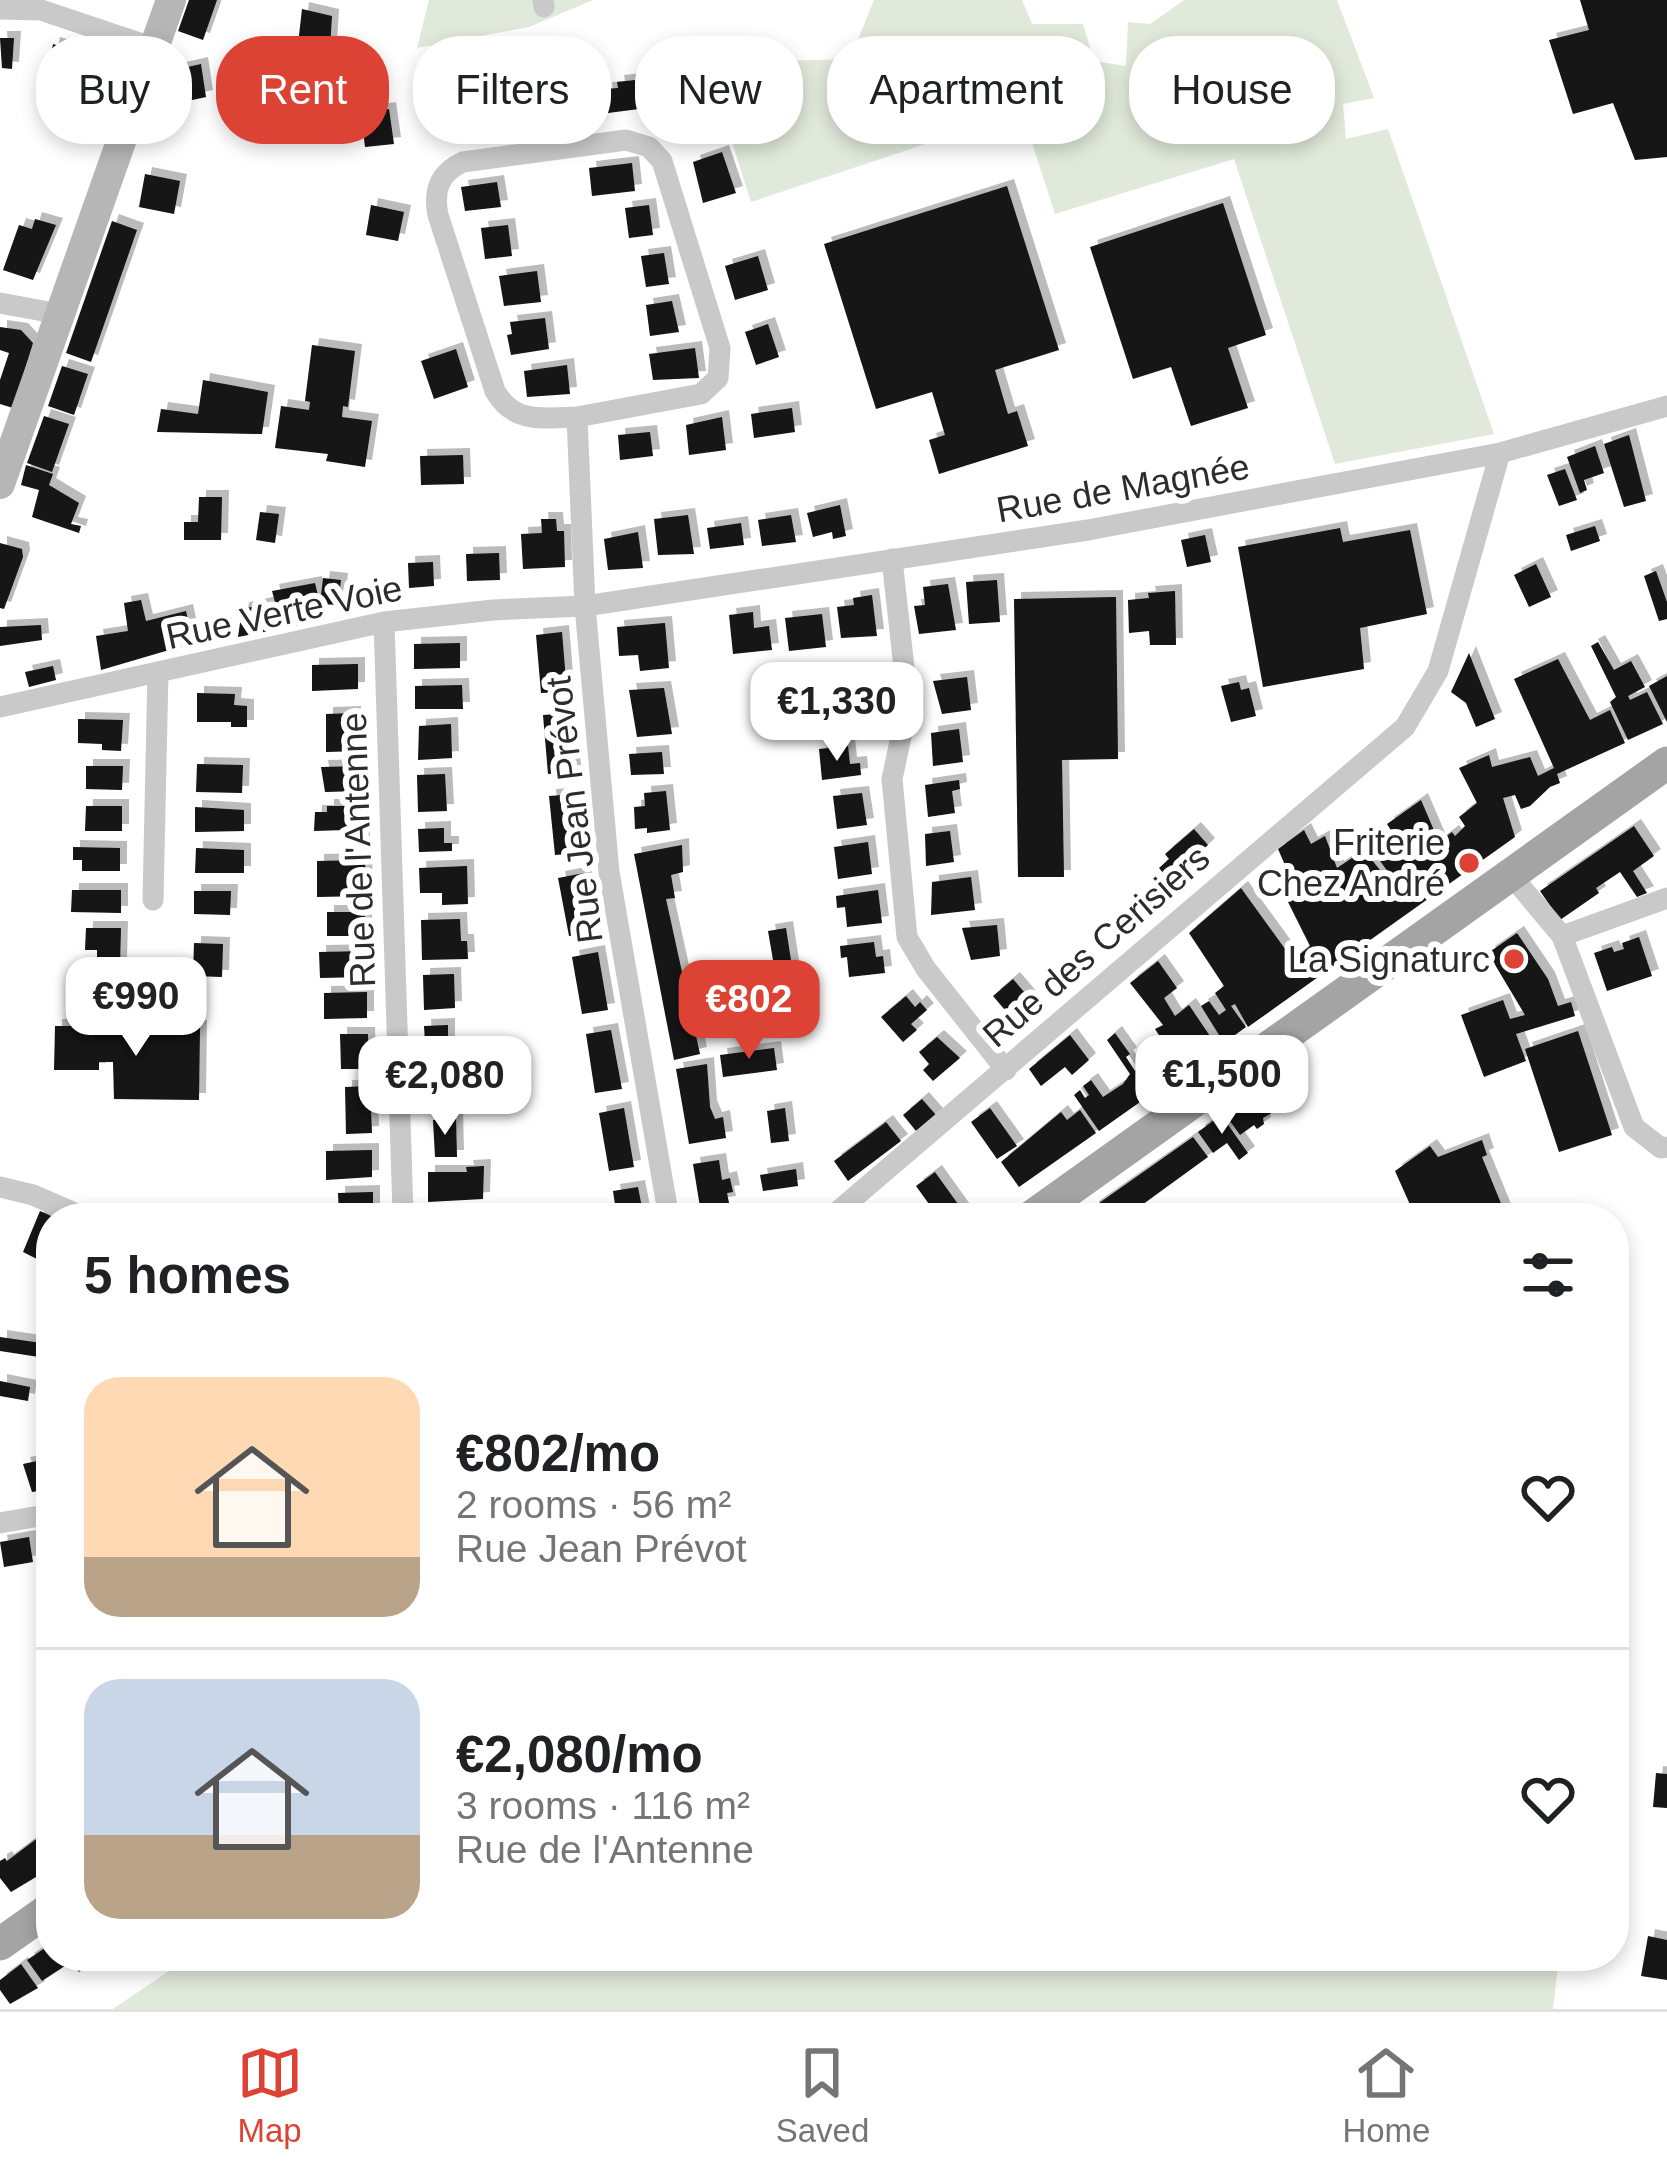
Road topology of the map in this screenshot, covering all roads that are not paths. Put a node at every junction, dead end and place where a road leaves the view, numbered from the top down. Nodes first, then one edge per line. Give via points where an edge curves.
1 (171, 0) edge
2 (0, 9) edge
3 (118, 36) edge
4 (158, 36) edge
5 (120, 144) edge
6 (0, 303) edge
7 (60, 314) junction
8 (1667, 406) edge
9 (577, 417) junction
10 (1499, 453) junction
11 (0, 484) edge
12 (892, 559) junction
13 (585, 606) junction
14 (384, 622) junction
15 (158, 672) junction
16 (0, 706) edge
17 (1667, 763) edge
18 (1506, 878) junction
19 (1667, 898) edge
20 (153, 900) dead end
21 (1562, 936) junction
22 (1006, 1070) junction
23 (1667, 1147) edge
24 (0, 1187) edge
25 (51, 1203) edge
26 (403, 1203) edge
27 (666, 1203) edge
28 (848, 1203) edge
29 (1051, 1203) edge
30 (36, 1516) edge
31 (0, 1522) edge
32 (36, 1919) edge
33 (0, 1944) edge

1 - 4 main road
2 - 3 street via 41,10
5 - 7 main road
6 - 7 street
7 - 11 main road
8 - 10 street, Rue de Magnée
9 - 9 street via 701,394 718,378 720,348 662,160 626,140 463,162 437,187 438,215 504,406 530,418
9 - 13 street, Rue Jean Prévot
10 - 12 street, Rue de Magnée
10 - 22 street, Rue des Cerisiers via 1438,671 1405,727
12 - 13 street, Rue de Magnée
12 - 22 street via 908,704 892,779 907,937
13 - 14 street, Rue Verte Voie
13 - 27 street, Rue Jean Prévot via 610,872
14 - 15 street, Rue Verte Voie
14 - 26 street, Rue de l'Antenne
15 - 16 street, Rue Verte Voie
15 - 20 street
17 - 18 main road
18 - 21 street
18 - 29 main road
19 - 21 street
21 - 23 street via 1634,1127
22 - 28 street, Rue des Cerisiers
24 - 25 street
30 - 31 street
32 - 33 main road

